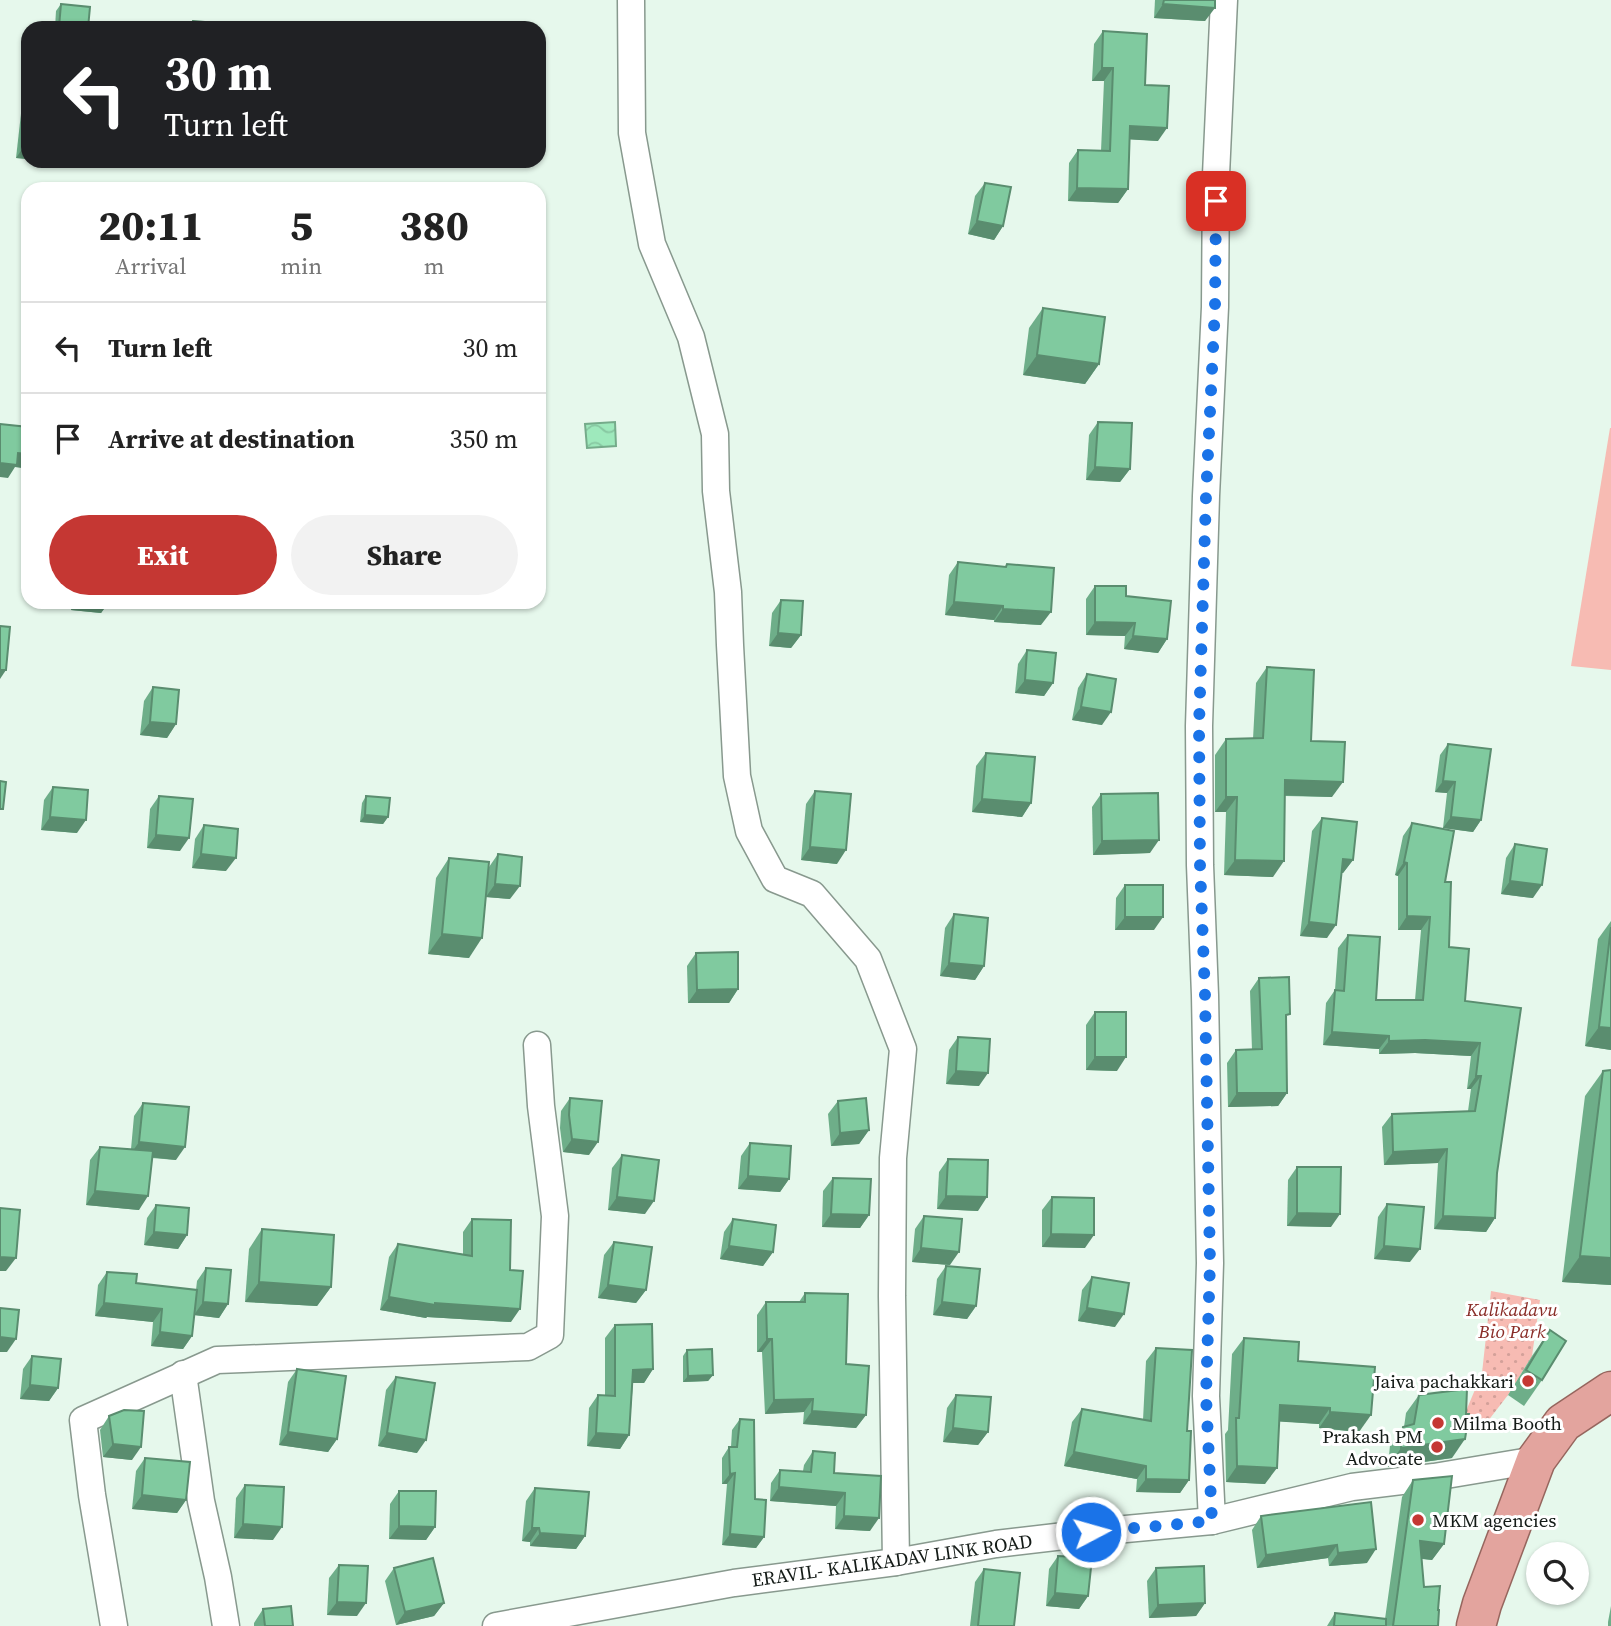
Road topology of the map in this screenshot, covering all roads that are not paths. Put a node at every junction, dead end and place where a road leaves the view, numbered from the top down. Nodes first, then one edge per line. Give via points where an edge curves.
1 (631, 0) edge
2 (1224, 0) edge
3 (537, 1045) dead end
4 (183, 1374) junction
5 (1611, 1391) edge
6 (1536, 1460) junction
7 (1212, 1521) junction
8 (896, 1562) junction
9 (114, 1626) edge
10 (226, 1626) edge
11 (496, 1626) edge
12 (1476, 1626) edge

1 - 8 street via 632,133 652,244 691,337 715,434 737,776 749,831 775,879 812,894 868,959 903,1049 893,1158
2 - 7 street via 1199,726 1210,1263 1206,1396
3 - 4 street via 555,1216 550,1335 528,1347 217,1360
4 - 9 street via 83,1420
4 - 10 street via 201,1501
5 - 6 highway via 1563,1423
6 - 7 street, ERAVIL- KALIKADAV LINK ROAD via 1352,1487
6 - 12 highway
7 - 8 street, ERAVIL- KALIKADAV LINK ROAD via 996,1544
8 - 11 street, ERAVIL- KALIKADAV LINK ROAD via 734,1583

